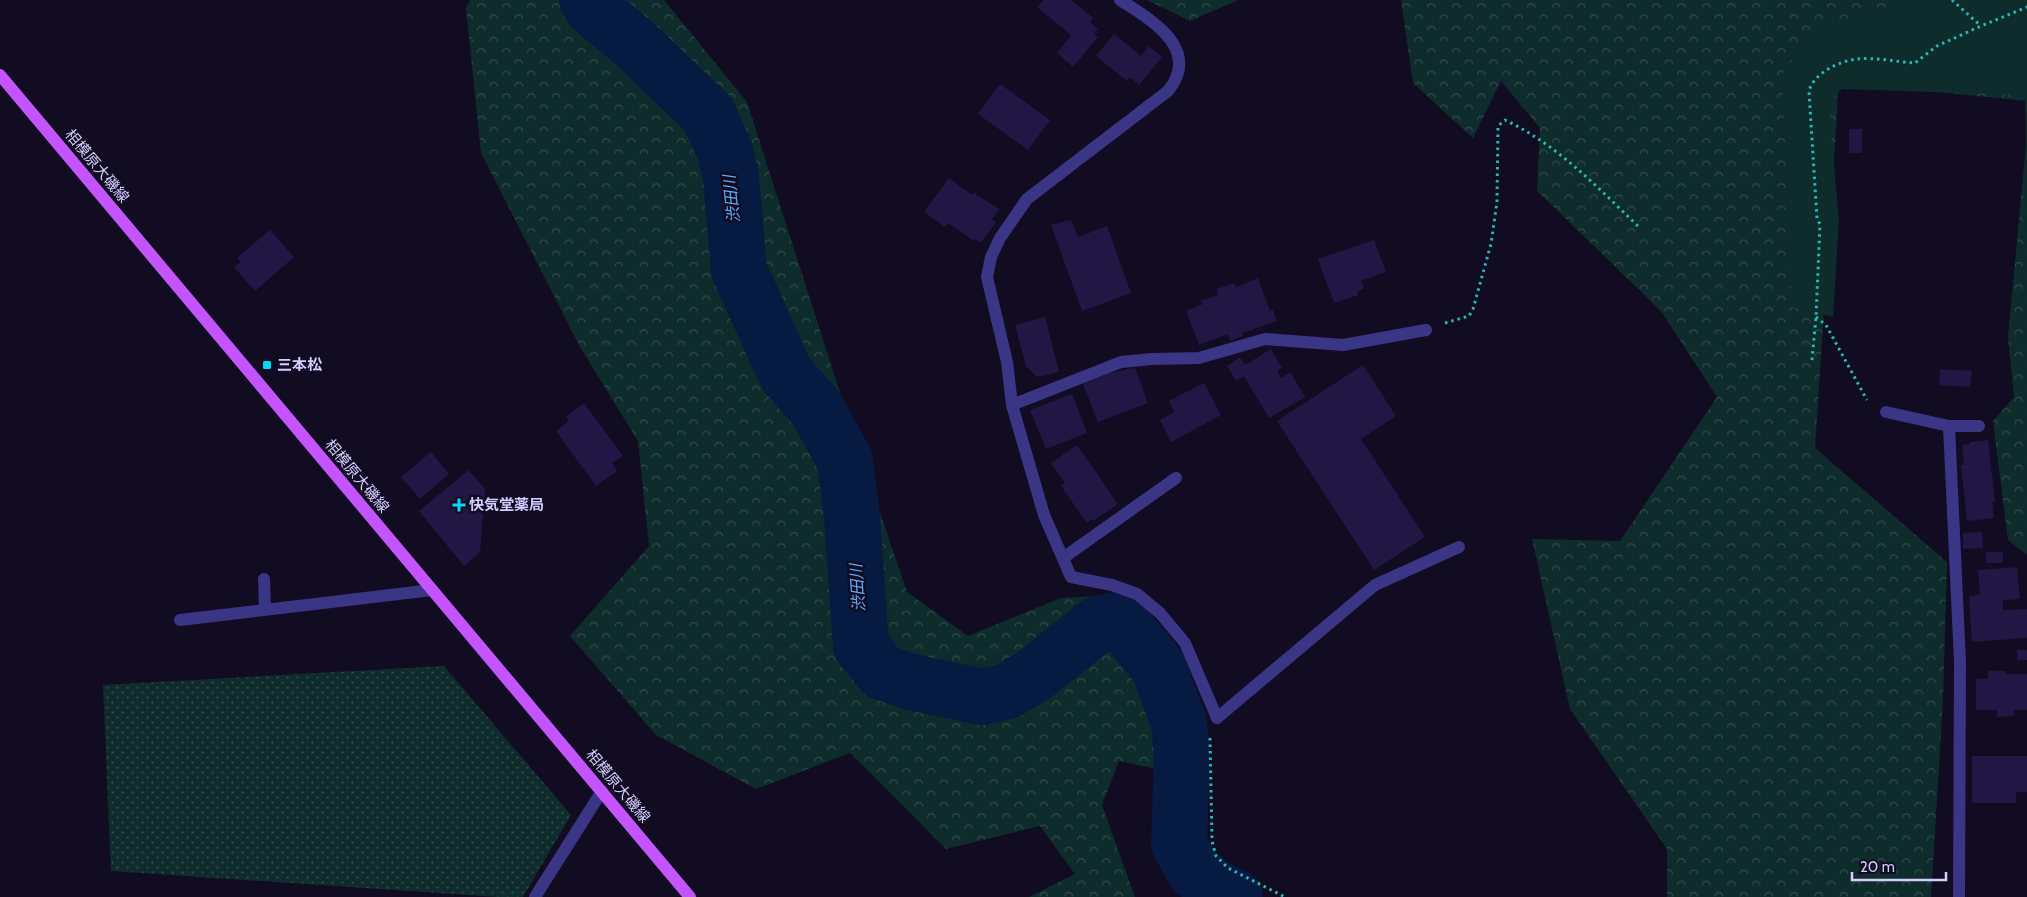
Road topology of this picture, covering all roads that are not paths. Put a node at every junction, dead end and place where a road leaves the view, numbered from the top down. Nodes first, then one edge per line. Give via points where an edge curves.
1 (1120, 0) edge
2 (0, 75) edge
3 (1426, 330) road end
4 (1012, 405) junction
5 (1886, 412) road end
6 (1949, 426) junction
7 (1979, 426) dead end
8 (1176, 478) dead end
9 (1459, 547) dead end
10 (1063, 558) junction
11 (264, 579) dead end
12 (432, 590) junction
13 (265, 609) junction
14 (180, 620) dead end
15 (602, 791) junction
16 (535, 897) edge
17 (690, 897) edge
18 (1960, 897) edge

1 - 4 street via 1155,22 1165,33 1176,50 1179,63 1177,77 1168,91 1027,199 1000,238 991,257 987,277
2 - 12 main road, 相模原大磯線
3 - 4 street via 1343,345 1265,339 1199,358 1121,362
4 - 10 street via 1044,515
5 - 6 street
6 - 7 street
6 - 18 street via 1960,662
8 - 10 street
9 - 10 street via 1375,586 1217,718 1185,643 1160,613 1137,594 1071,577
11 - 13 street
12 - 13 street
12 - 15 main road, 相模原大磯線
13 - 14 street
15 - 16 street
15 - 17 main road, 相模原大磯線

